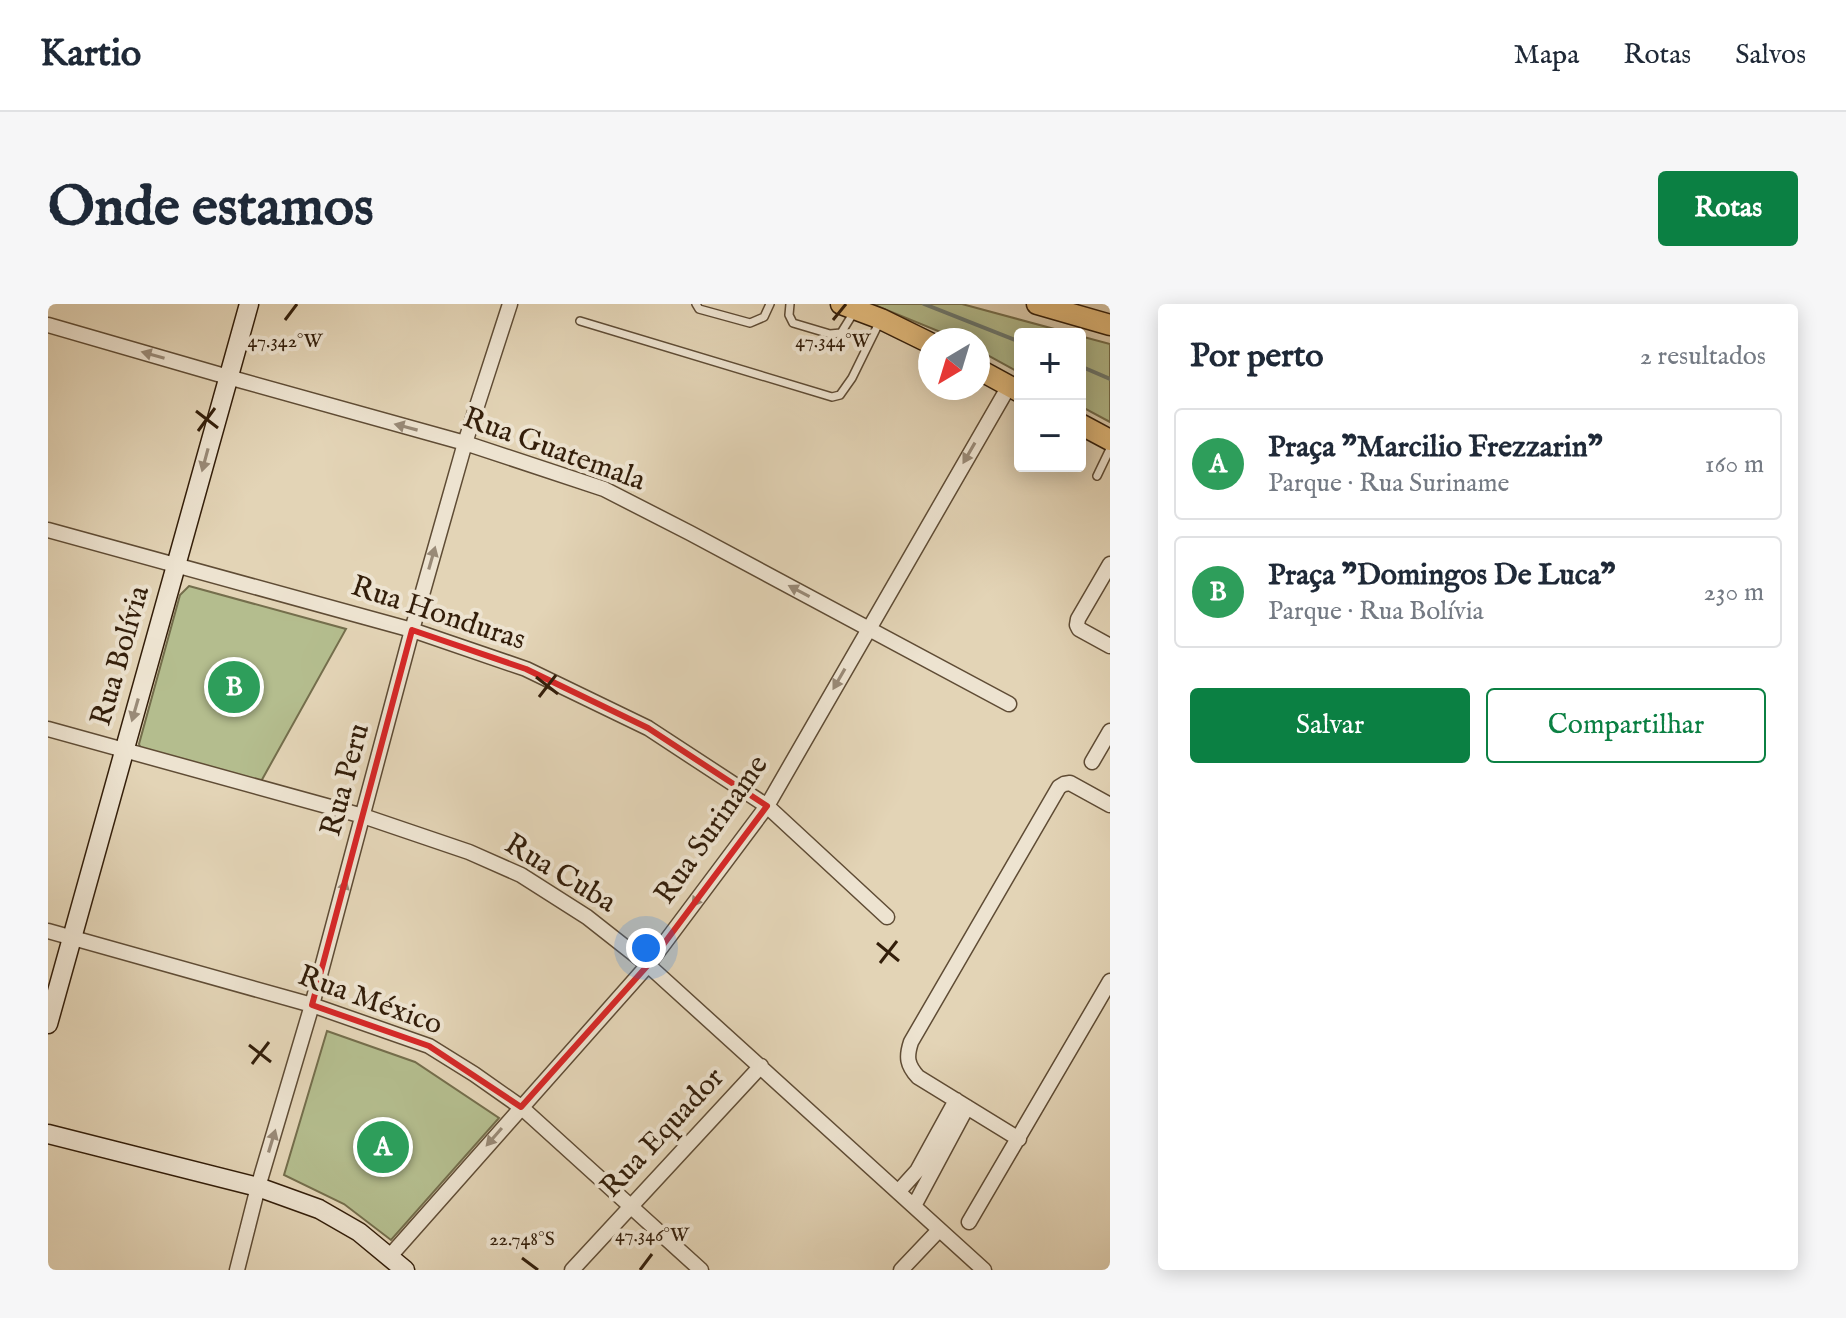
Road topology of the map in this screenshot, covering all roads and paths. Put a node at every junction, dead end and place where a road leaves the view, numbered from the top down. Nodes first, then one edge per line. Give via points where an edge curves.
1 (249, 304) edge
2 (510, 304) edge
3 (696, 304) edge
4 (770, 304) edge
5 (790, 304) edge
6 (1039, 304) edge
7 (848, 307) edge
8 (881, 319) junction
9 (580, 321) dead end
10 (48, 325) edge
11 (1110, 325) edge
12 (918, 337) edge
13 (990, 376) edge
14 (228, 377) junction
15 (1014, 389) edge
16 (1086, 427) edge
17 (1110, 440) edge
18 (465, 443) junction
19 (1110, 449) edge
20 (1097, 476) dead end
21 (48, 530) edge
22 (176, 564) junction
23 (1110, 564) edge
24 (868, 628) junction
25 (412, 630) junction
26 (1110, 646) edge
27 (1009, 704) dead end
28 (48, 729) edge
29 (1110, 731) edge
30 (124, 751) junction
31 (1092, 762) dead end
32 (1110, 805) edge
33 (767, 806) junction
34 (363, 816) junction
35 (887, 917) dead end
36 (48, 931) edge
37 (73, 938) junction
38 (648, 965) junction
39 (1110, 981) edge
40 (312, 1005) junction
41 (48, 1024) edge
42 (761, 1066) junction
43 (961, 1103) junction
44 (521, 1107) junction
45 (51, 1134) edge
46 (1019, 1139) junction
47 (258, 1187) junction
48 (898, 1192) junction
49 (630, 1205) junction
50 (914, 1206) junction
51 (969, 1222) dead end
52 (939, 1230) junction
53 (390, 1256) junction
54 (237, 1270) edge
55 (405, 1270) edge
56 (572, 1270) edge
57 (701, 1270) edge
58 (901, 1270) edge
59 (984, 1270) edge

1 - 14 main road, Rua Bolívia
2 - 18 street, Rua Peru
3 - 4 lane via 750,323 764,317
5 - 7 lane via 793,323 830,334 841,333
6 - 11 main road
7 - 8 main road
8 - 9 lane via 852,378 840,395 832,397
8 - 12 main road
14 -> 10 street, Rua Guatemala
13 - 15 main road
18 -> 14 street, Rua Guatemala
14 -> 22 main road, Rua Bolívia
15 -> 24 street, Rua Suriname
16 - 17 main road
24 -> 18 street, Rua Guatemala via 604,489
25 -> 18 street, Rua Peru
19 - 20 lane
21 - 22 street, Rua Honduras
22 - 25 street, Rua Honduras
22 -> 30 main road, Rua Bolívia
23 - 26 street via 1077,625
24 - 27 street, Rua Guatemala
24 -> 33 street, Rua Suriname
25 - 33 street, Rua Honduras via 526,669 648,728
25 - 34 street, Rua Peru
28 - 30 street, Rua Cuba
29 - 31 street
30 - 34 street, Rua Cuba
30 - 37 main road, Rua Bolívia
32 - 43 street via 1070,783 1059,787 911,1042 911,1069
33 - 35 street, Rua Honduras
33 -> 38 street, Rua Suriname
34 - 38 street, Rua Cuba via 521,875
40 -> 34 street, Rua Peru
36 - 37 street, Rua México
37 - 40 street, Rua México
37 - 41 main road, Rua Bolívia
38 - 42 street, Rua Cuba
38 - 44 street, Rua Suriname
39 - 46 street
40 - 44 street, Rua México via 429,1046
47 -> 40 street, Rua Peru
42 - 48 street, Rua Cuba
42 - 49 street, Rua Equador
43 - 46 street
43 - 48 street
43 - 50 street
44 - 49 street, Rua México
44 -> 53 street, Rua Suriname
45 - 47 main road
46 - 51 street
47 - 53 main road via 319,1209
47 - 54 street, Rua Peru
48 - 50 street, Rua Cuba
49 - 56 street, Rua Equador
49 - 57 street, Rua México
50 - 52 street, Rua Cuba
52 - 58 street
52 - 59 street, Rua Cuba
53 - 55 main road

